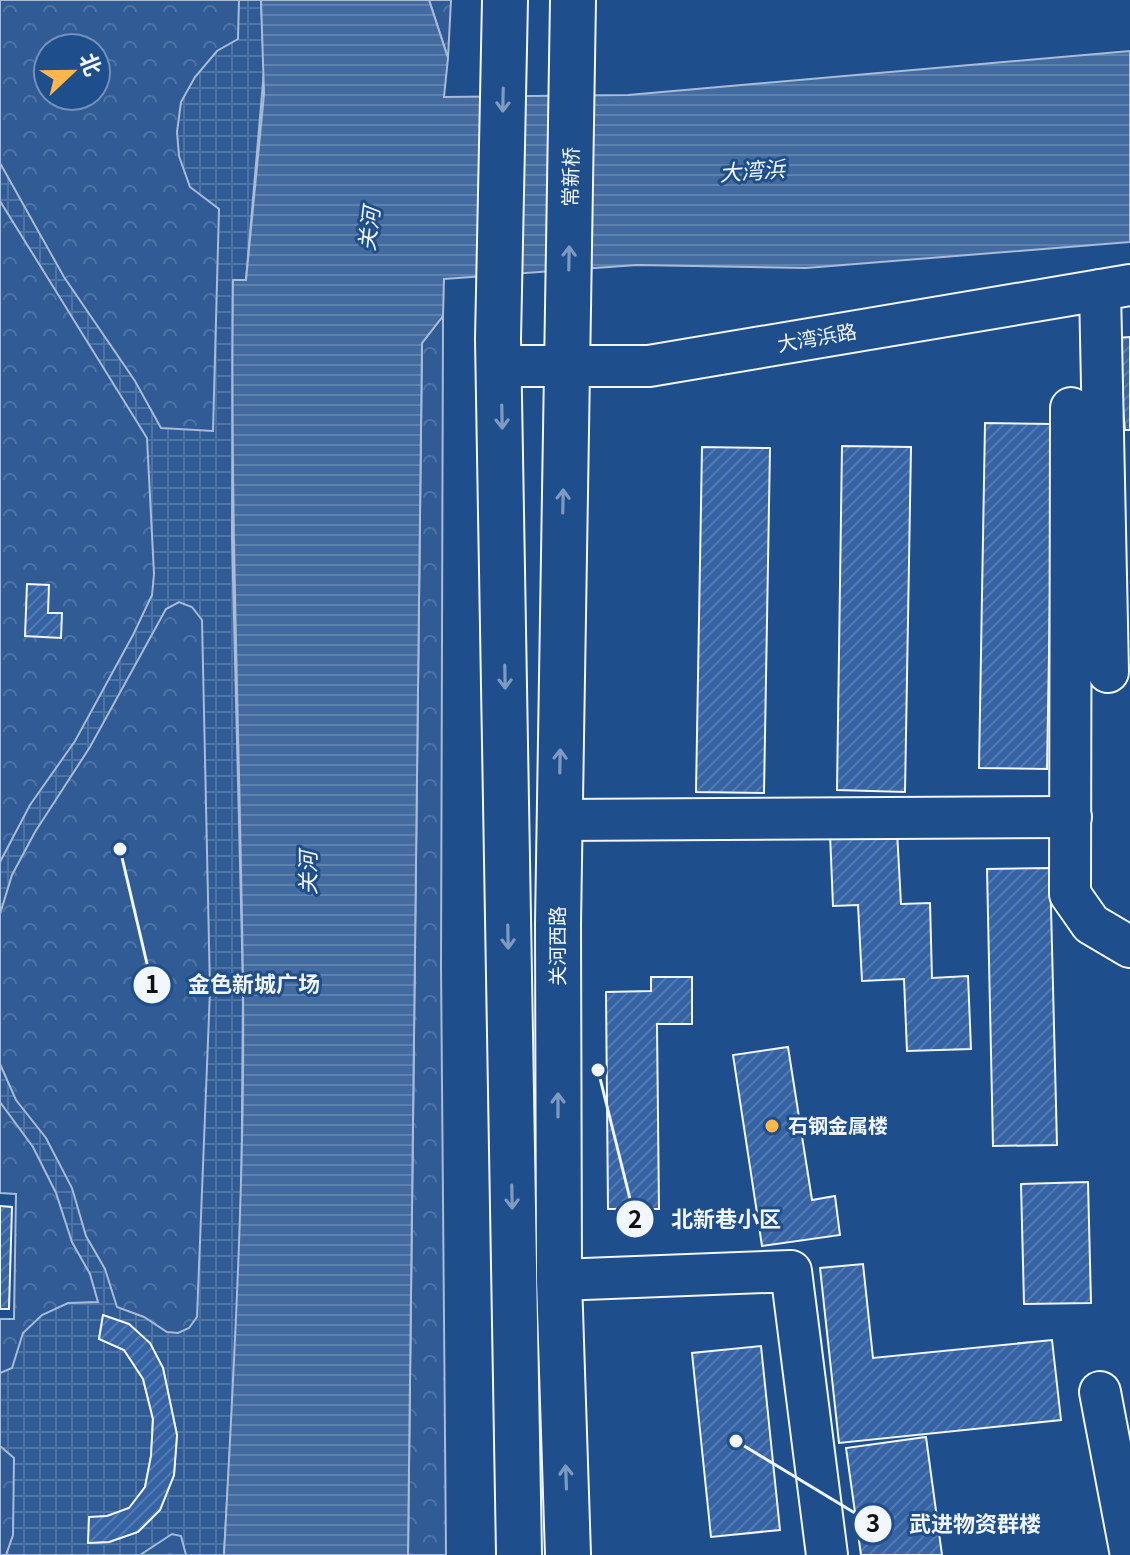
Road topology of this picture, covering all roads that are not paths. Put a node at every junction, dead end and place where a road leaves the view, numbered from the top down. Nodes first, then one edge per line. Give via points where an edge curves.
1 (573, 9) edge
2 (505, 11) edge
3 (1115, 288) edge
4 (566, 350) junction
5 (500, 352) junction
6 (1071, 408) dead end
7 (1117, 451) edge
8 (1108, 672) dead end
9 (1071, 817) junction
10 (559, 820) junction
11 (1130, 947) edge
12 (559, 1280) junction
13 (1100, 1392) dead end
14 (1130, 1550) edge
15 (519, 1555) edge
16 (568, 1555) edge
17 (827, 1555) edge

4 -> 1 main road, 常新桥
2 -> 5 main road
3 - 4 street, 大湾浜路 via 649,366
3 - 7 street
4 - 5 street, 大湾浜路
10 -> 4 main road, 关河西路
5 -> 15 main road
6 - 9 street
7 - 8 street
9 - 10 street
9 - 11 street via 1070,894 1091,924
12 -> 10 main road, 关河西路
16 -> 12 main road, 关河西路
12 - 17 street via 791,1271
13 - 14 street

